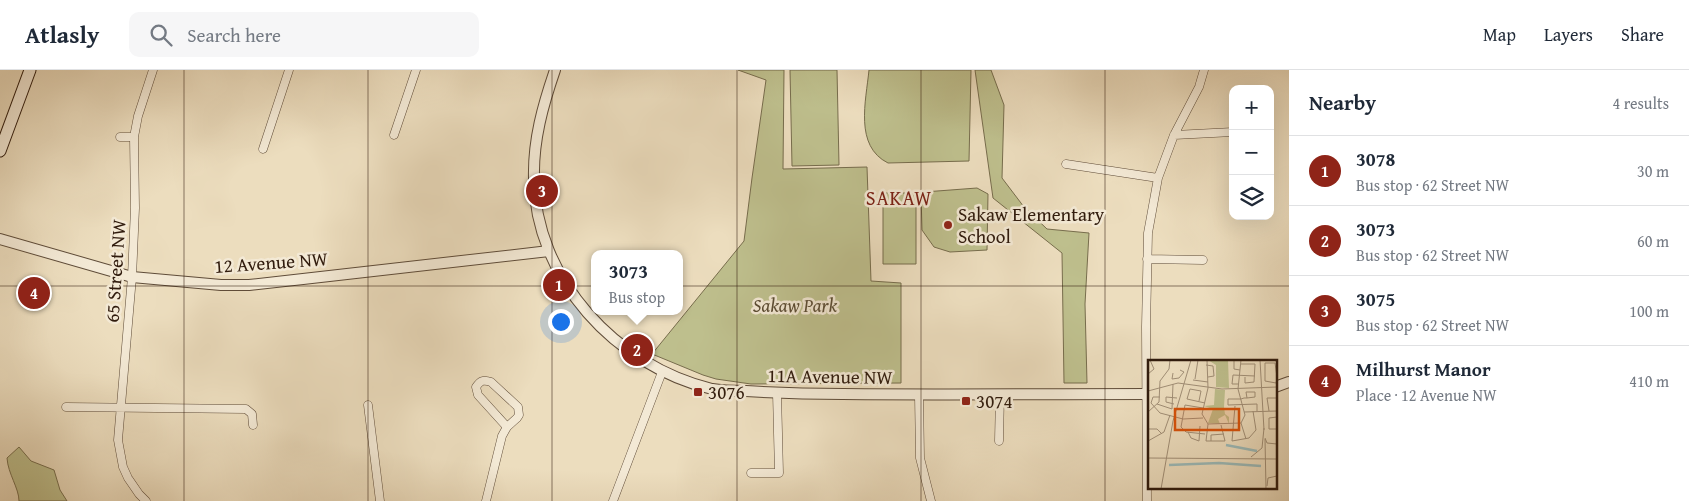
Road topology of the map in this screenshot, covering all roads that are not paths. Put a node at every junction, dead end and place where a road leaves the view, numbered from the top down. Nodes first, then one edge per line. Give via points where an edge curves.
1 (30, 70) edge
2 (153, 70) edge
3 (288, 70) edge
4 (416, 70) edge
5 (555, 70) edge
6 (1204, 70) edge
7 (1229, 132) edge
8 (394, 135) dead end
9 (1174, 135) junction
10 (120, 137) dead end
11 (134, 137) junction
12 (262, 149) dead end
13 (0, 151) edge
14 (1066, 164) dead end
15 (1158, 178) junction
16 (0, 239) edge
17 (549, 251) junction
18 (1147, 259) junction
19 (1203, 260) dead end
20 (132, 277) junction
21 (662, 372) junction
22 (1289, 382) edge
23 (1276, 387) edge
24 (777, 393) junction
25 (1000, 394) junction
26 (1148, 394) edge
27 (919, 395) junction
28 (368, 405) dead end
29 (66, 407) dead end
30 (120, 407) junction
31 (253, 425) dead end
32 (507, 427) junction
33 (999, 442) dead end
34 (751, 473) dead end
35 (146, 501) edge
36 (380, 501) edge
37 (486, 501) edge
38 (613, 501) edge
39 (931, 501) edge
40 (1147, 501) edge

1 - 13 main road
2 - 11 street, 65 Street NW
3 - 12 street
4 - 8 street
5 - 17 street, 11A Avenue NW via 538,130 534,179 538,218
6 - 9 street via 1199,87
7 - 9 street
9 - 15 street
10 - 11 street
11 - 20 street, 65 Street NW
14 - 15 street
15 - 18 street via 1148,232
16 - 20 street, 12 Avenue NW
17 - 20 street, 12 Avenue NW via 249,284
17 - 21 street, 11A Avenue NW via 590,318 629,352
18 - 19 street
18 - 26 street
20 - 30 street, 65 Street NW
21 - 24 street, 11A Avenue NW via 713,389
21 - 38 street
22 - 23 street
24 - 27 street, 11A Avenue NW
24 - 34 street via 779,473
25 - 26 street, 11A Avenue NW
25 - 27 street, 11A Avenue NW
25 - 33 street
26 - 40 street
27 - 39 street via 920,458
28 - 36 street
29 - 30 street
30 - 31 street via 246,409 252,414
30 - 35 street, 65 Street NW via 120,454 128,478
32 - 32 street via 518,418 518,407 491,382 481,381 476,387 478,395
32 - 37 street

